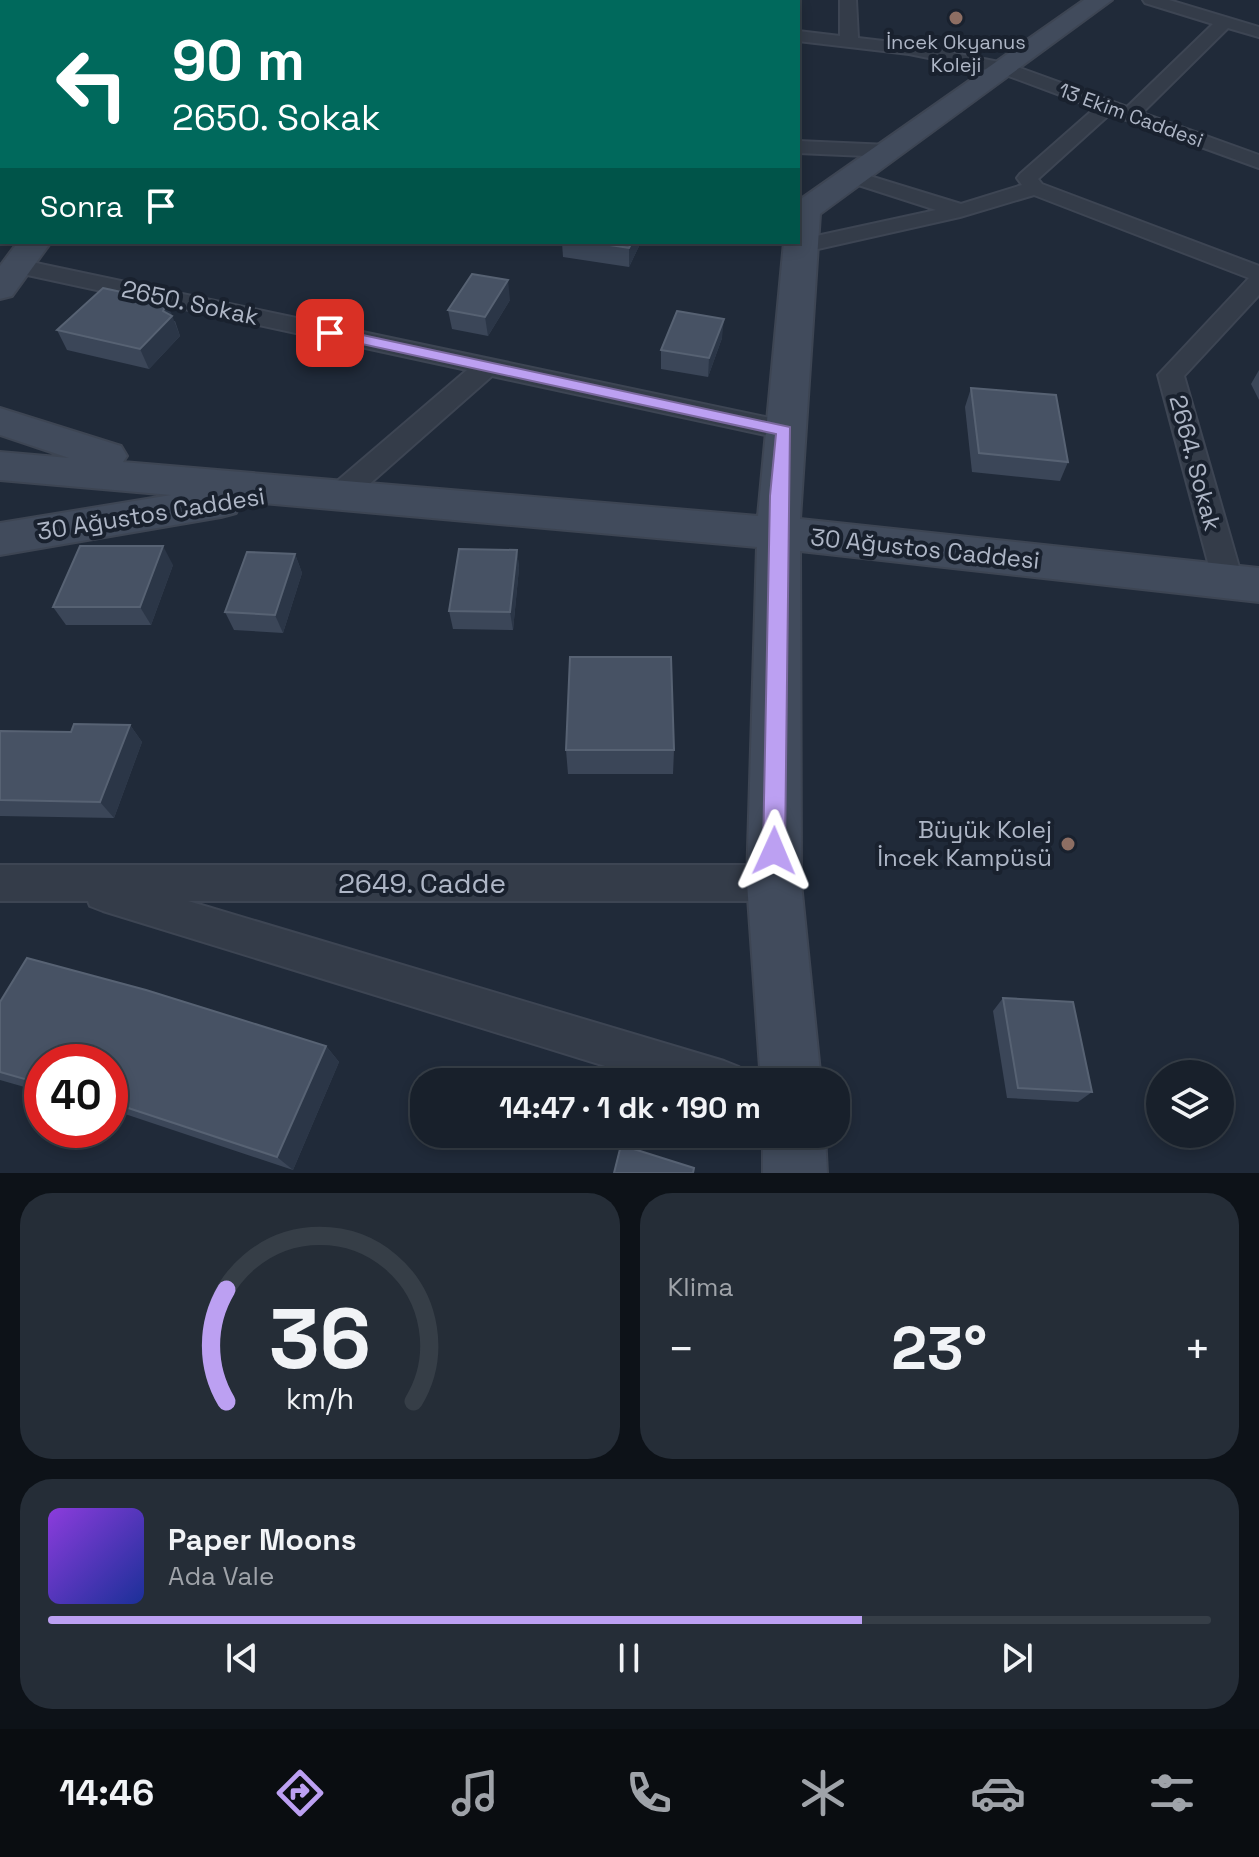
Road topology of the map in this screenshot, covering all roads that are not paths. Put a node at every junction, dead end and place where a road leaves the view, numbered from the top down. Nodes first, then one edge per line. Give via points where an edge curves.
1 (848, 0) edge
2 (1100, 0) edge
3 (1151, 0) edge
4 (1225, 22) junction
5 (1259, 32) edge
6 (800, 36) edge
7 (849, 40) junction
8 (1003, 68) junction
9 (1107, 107) junction
10 (1129, 115) junction
11 (800, 147) edge
12 (889, 151) junction
13 (1259, 162) edge
14 (853, 177) junction
15 (1035, 188) junction
16 (960, 211) junction
17 (801, 222) edge
18 (799, 244) edge
19 (18, 266) edge
20 (1259, 274) edge
21 (1259, 281) edge
22 (486, 367) junction
23 (0, 421) edge
24 (784, 430) junction
25 (0, 466) edge
26 (194, 482) junction
27 (321, 493) junction
28 (779, 533) junction
29 (0, 539) edge
30 (1244, 583) edge
31 (0, 883) edge
32 (70, 883) junction
33 (774, 883) junction
34 (678, 1068) edge
35 (790, 1068) edge
36 (794, 1148) edge
37 (795, 1173) edge

1 - 7 street
2 - 8 street
3 - 4 street
4 - 5 street
4 - 10 street
6 - 7 street, 13 Ekim Caddesi
7 - 8 street, 13 Ekim Caddesi
8 - 9 street, 13 Ekim Caddesi
8 - 12 street
9 - 10 street, 13 Ekim Caddesi
9 - 15 street via 1027,178
10 - 13 street, 13 Ekim Caddesi
11 - 12 street
12 - 14 street
14 - 16 street
14 - 17 street
15 - 16 street
15 - 20 street
16 - 17 street
18 - 24 street
19 - 22 street, 2650. Sokak
21 - 30 street, 2664. Sokak via 1171,375
22 - 24 street, 2650. Sokak
22 - 27 street
23 - 26 street
24 - 28 street
25 - 26 street, 30 Ağustos Caddesi
26 - 27 street, 30 Ağustos Caddesi
27 - 28 street, 30 Ağustos Caddesi
27 - 29 street, 30 Ağustos Caddesi via 136,514
28 - 30 street, 30 Ağustos Caddesi
28 - 33 street
31 - 32 street, 2649. Cadde
32 - 33 street, 2649. Cadde
32 - 34 street, 2649. Cadde
33 - 35 street
36 - 37 street

